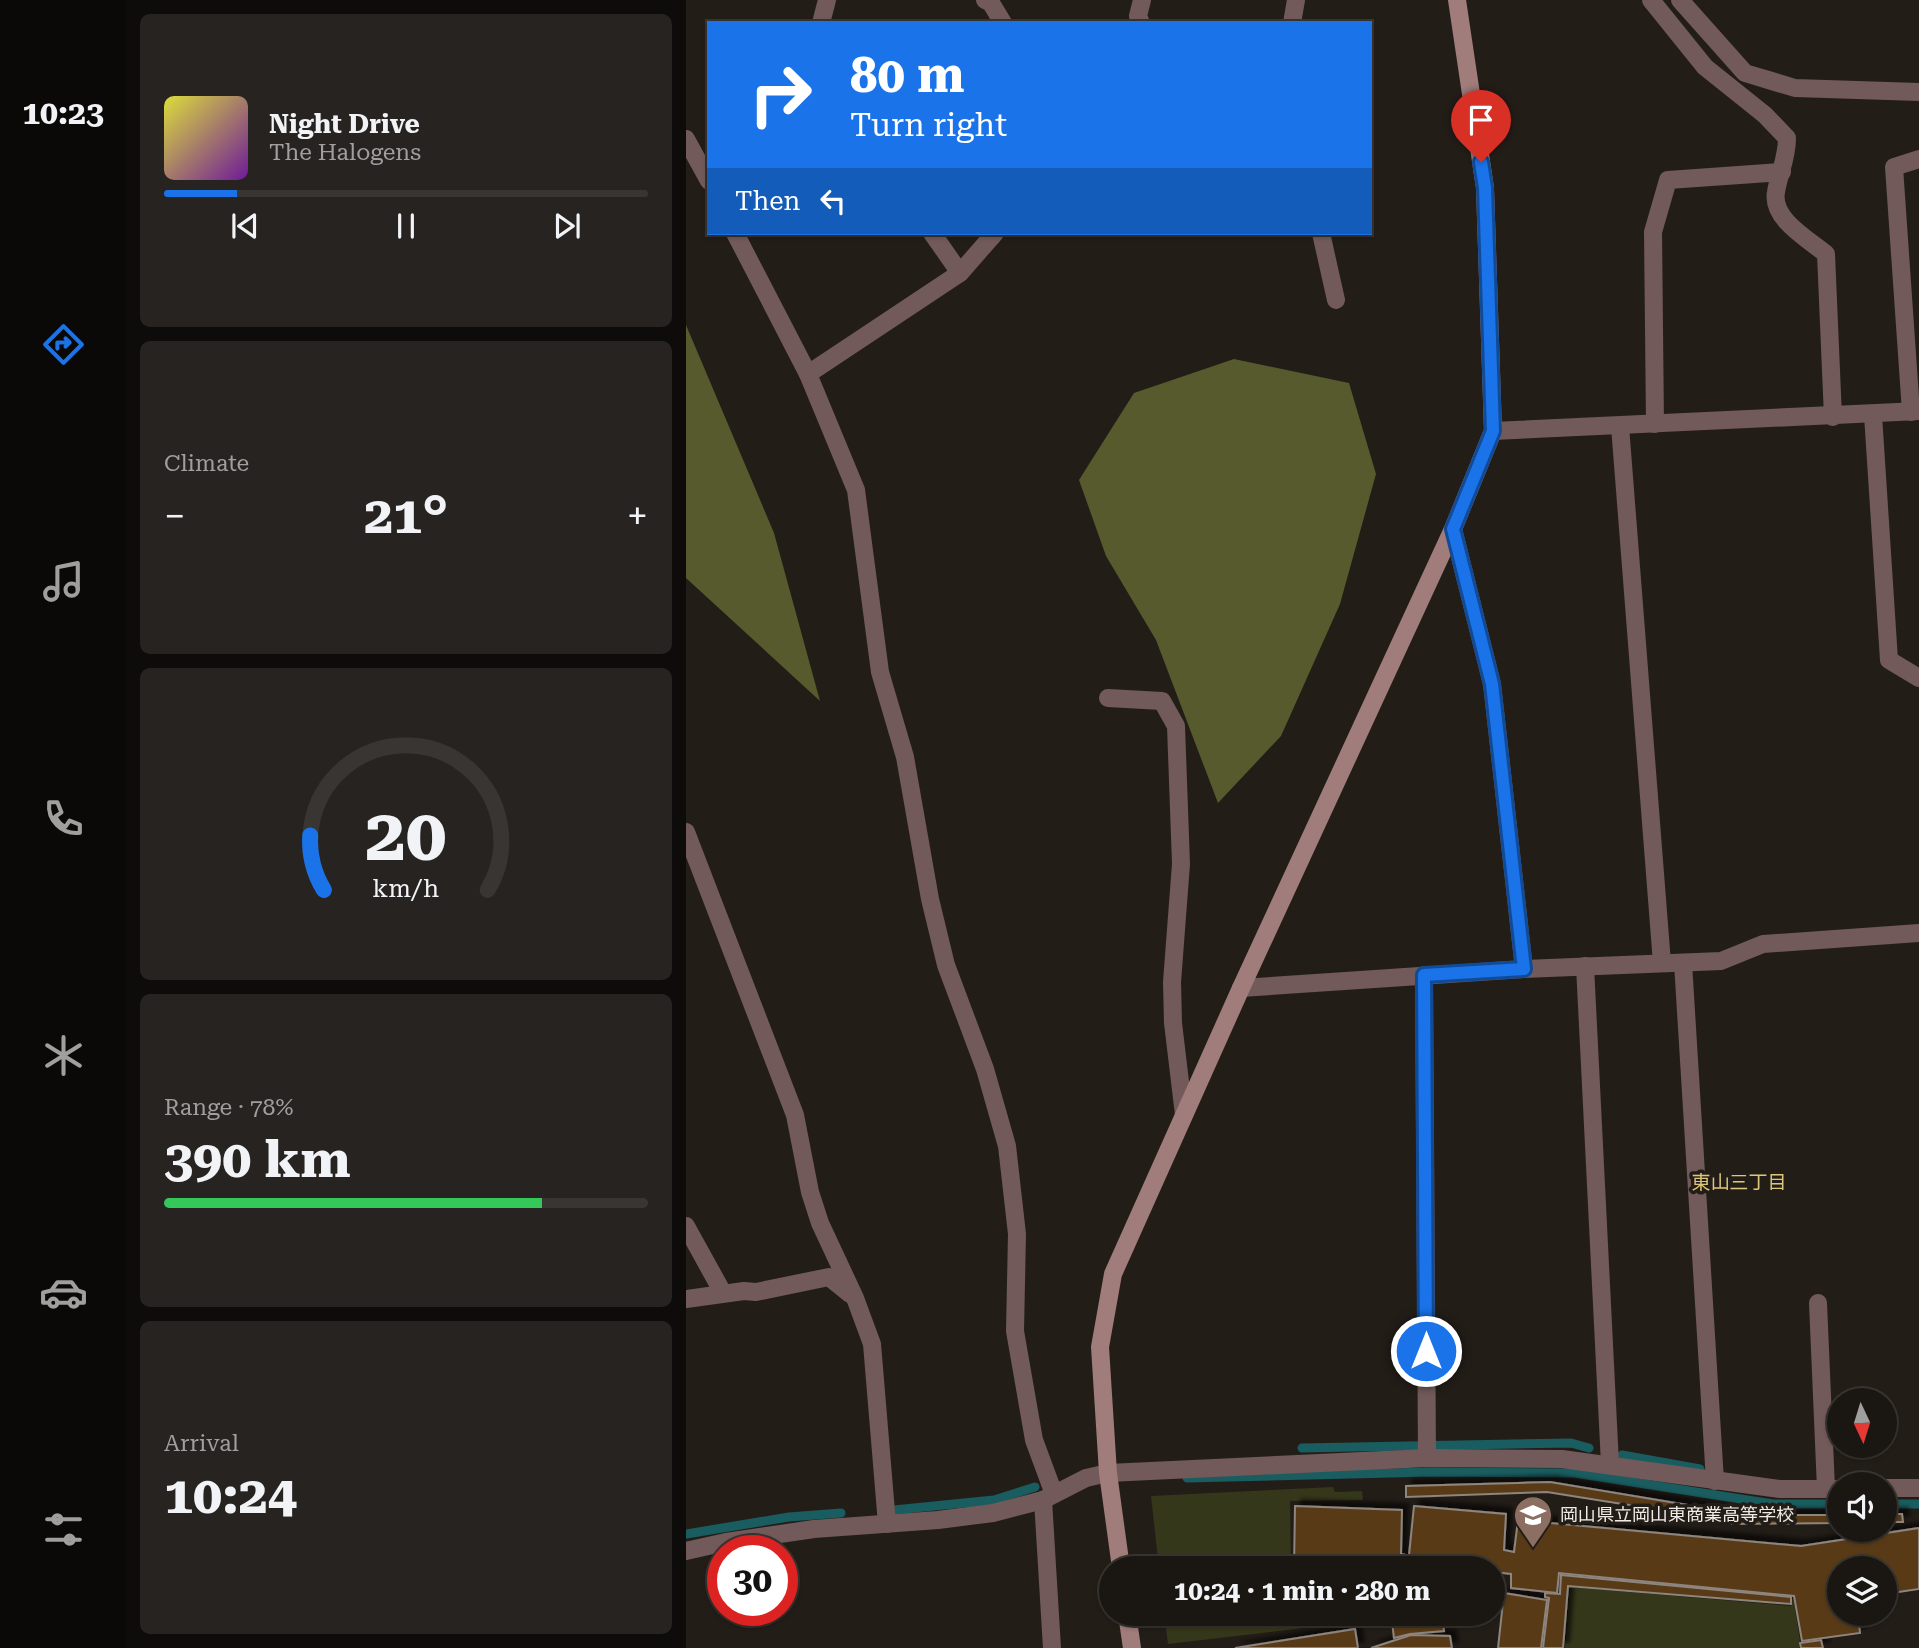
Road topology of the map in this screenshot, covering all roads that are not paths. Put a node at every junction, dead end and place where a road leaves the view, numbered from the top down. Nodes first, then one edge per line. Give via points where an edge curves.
1 (827, 0) edge
2 (985, 0) edge
3 (1142, 0) edge
4 (1296, 0) edge
5 (1651, 0) edge
6 (1680, 0) edge
7 (1462, 2) edge
8 (822, 21) edge
9 (1002, 21) edge
10 (1140, 21) edge
11 (1292, 21) edge
12 (1919, 92) edge
13 (686, 139) edge
14 (1919, 159) edge
15 (1782, 172) junction
16 (707, 177) edge
17 (737, 235) edge
18 (933, 235) edge
19 (993, 235) edge
20 (1321, 235) edge
21 (960, 273) junction
22 (1336, 300) dead end
23 (808, 374) junction
24 (1915, 412) edge
25 (1873, 415) junction
26 (1833, 417) junction
27 (1655, 424) junction
28 (1619, 426) junction
29 (1493, 431) junction
30 (1453, 529) junction
31 (1919, 678) edge
32 (1108, 698) dead end
33 (688, 842) edge
34 (1919, 933) edge
35 (1662, 963) junction
36 (1683, 963) junction
37 (1585, 966) junction
38 (1524, 969) junction
39 (1424, 975) junction
40 (1241, 988) junction
41 (1184, 1115) junction
42 (686, 1226) edge
43 (723, 1293) junction
44 (855, 1298) junction
45 (686, 1299) edge
46 (1818, 1303) dead end
47 (1427, 1458) junction
48 (1610, 1464) junction
49 (1832, 1472) edge
50 (1108, 1473) junction
51 (1715, 1481) junction
52 (1897, 1488) edge
53 (1919, 1488) edge
54 (1827, 1489) edge
55 (1049, 1497) junction
56 (887, 1524) junction
57 (686, 1551) edge
58 (1119, 1556) edge
59 (1129, 1626) edge
60 (1052, 1648) edge
61 (1132, 1648) edge

1 - 8 street
2 - 9 street
3 - 10 street
4 - 11 street
5 - 15 street via 1705,67 1787,138
6 - 12 street via 1745,73 1795,88
7 - 29 street via 1485,188
13 - 16 street
14 - 24 street via 1894,167
15 - 26 street via 1775,195 1780,215 1826,254
15 - 27 street via 1668,180 1653,232
17 - 23 street
18 - 21 street
19 - 21 street
20 - 22 street
21 - 23 street
23 - 55 street via 856,490 880,672 905,757 930,898 946,965 985,1069 1007,1146 1017,1234 1015,1331
24 - 25 street
25 - 26 street
25 - 31 street via 1889,660
26 - 27 street
27 - 28 street
28 - 29 street
28 - 35 street
29 - 30 street
30 - 38 street via 1492,684
30 - 40 street
32 - 41 street via 1162,701 1175,726 1181,864 1172,982
33 - 44 street via 795,1115 820,1223
34 - 36 street via 1763,944 1721,961
35 - 36 street
35 - 37 street
36 - 51 street
37 - 38 street
37 - 48 street
38 - 39 street
39 - 40 street
39 - 47 street
40 - 41 street
41 - 50 street via 1113,1274 1100,1348
42 - 43 street
43 - 44 street via 756,1292 829,1277
43 - 45 street
44 - 56 street via 872,1344
46 - 49 street
47 - 48 street
47 - 50 street
48 - 51 street
50 - 55 street via 1086,1478
50 - 58 street
51 - 54 street
52 - 53 street
55 - 56 street via 993,1513
55 - 60 street
56 - 57 street via 814,1529
59 - 61 street

